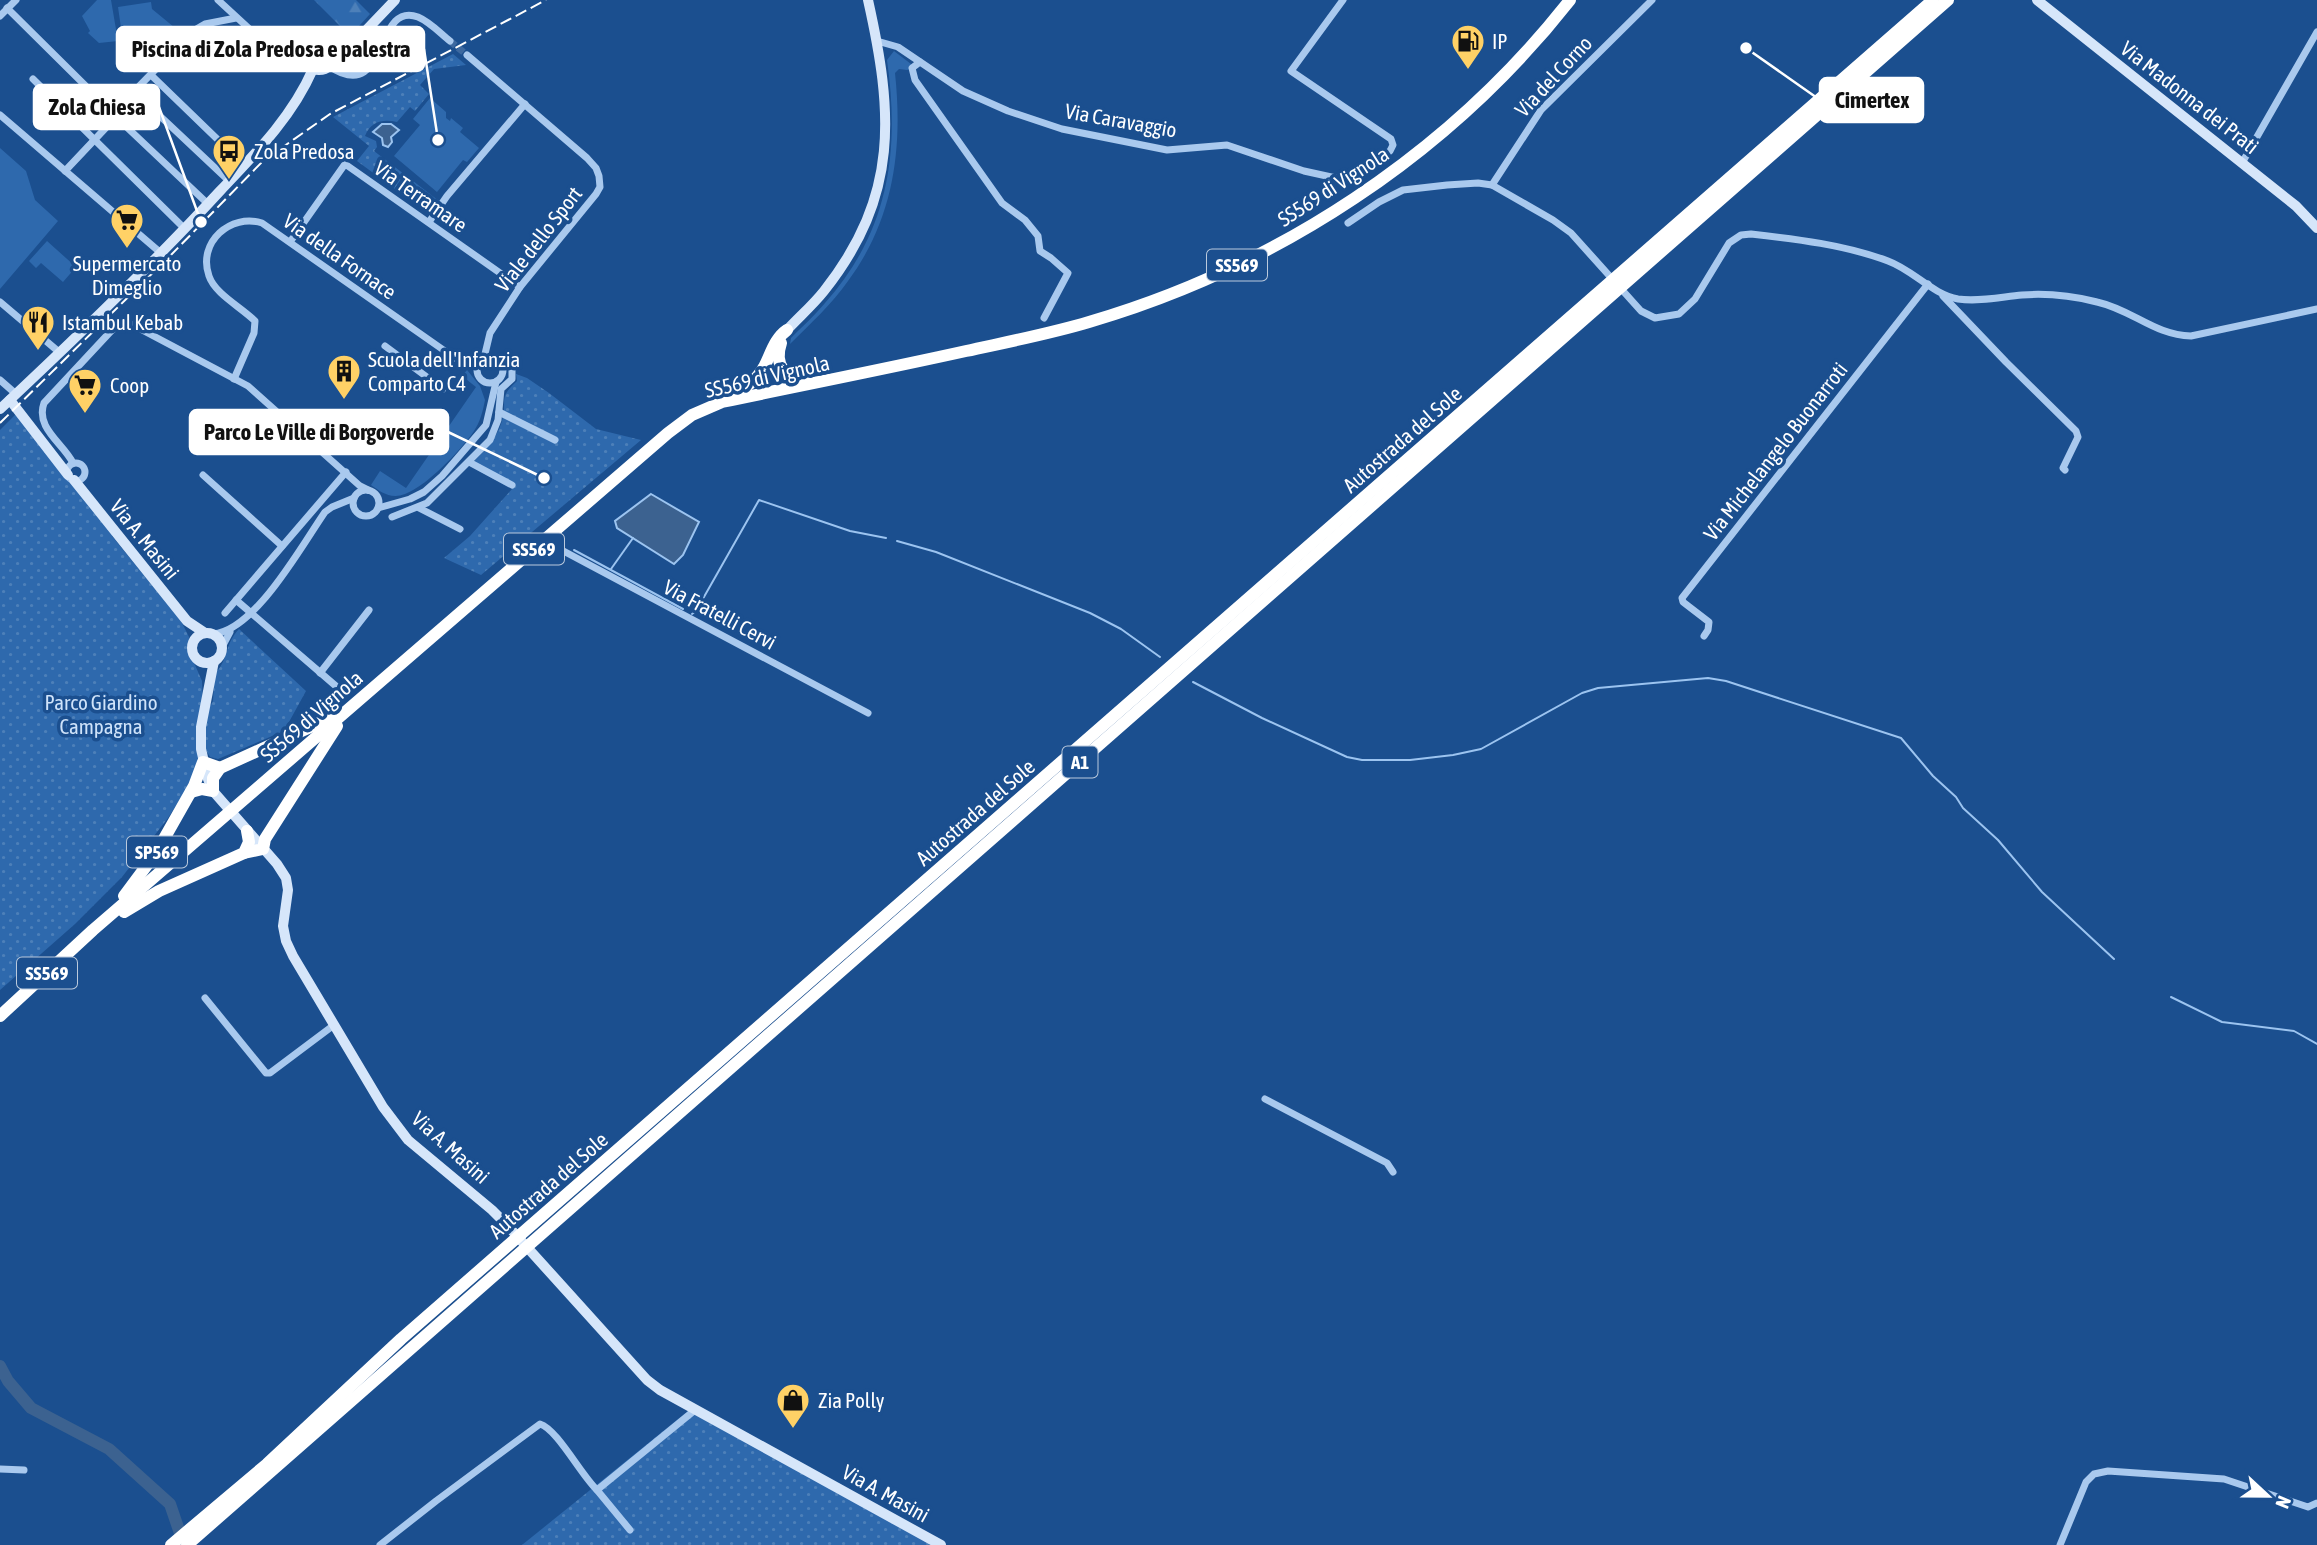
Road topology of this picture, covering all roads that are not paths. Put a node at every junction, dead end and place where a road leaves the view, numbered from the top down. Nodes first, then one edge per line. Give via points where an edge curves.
1 (16, 0) edge
2 (218, 0) edge
3 (395, 0) edge
4 (868, 0) edge
5 (1343, 0) edge
6 (1570, 0) edge
7 (1652, 0) edge
8 (1933, 0) edge
9 (1948, 0) edge
10 (2037, 0) edge
11 (7, 8) junction
12 (0, 16) edge
13 (236, 18) junction
14 (2317, 32) edge
15 (450, 41) tunnel mouth
16 (877, 41) junction
17 (333, 49) junction
18 (304, 55) junction
19 (467, 55) tunnel mouth
20 (920, 62) junction
21 (329, 66) junction
22 (313, 69) junction
23 (150, 75) junction
24 (33, 79) dead end
25 (144, 101) dead end
26 (524, 104) junction
27 (0, 115) edge
28 (114, 115) junction
29 (94, 138) junction
30 (2242, 163) junction
31 (244, 165) junction
32 (65, 171) junction
33 (229, 181) junction
34 (1492, 185) junction
35 (208, 204) junction
36 (429, 222) junction
37 (1348, 223) dead end
38 (2317, 228) edge
39 (186, 229) junction
40 (290, 242) junction
41 (162, 254) junction
42 (1928, 284) junction
43 (520, 287) junction
44 (1943, 295) junction
45 (0, 302) edge
46 (2317, 309) edge
47 (1044, 318) dead end
48 (787, 330) junction
49 (489, 341) junction
50 (385, 346) dead end
51 (60, 352) junction
52 (484, 358) junction
53 (495, 358) junction
54 (477, 366) junction
55 (512, 367) dead end
56 (234, 379) junction
57 (0, 380) edge
58 (483, 381) junction
59 (496, 382) junction
60 (824, 382) junction
61 (443, 389) dead end
62 (13, 397) junction
63 (491, 400) junction
64 (722, 402) junction
65 (0, 409) edge
66 (499, 412) junction
67 (555, 440) dead end
68 (469, 462) junction
69 (73, 463) junction
70 (2065, 470) dead end
71 (345, 472) junction
72 (203, 475) dead end
73 (71, 478) junction
74 (355, 480) junction
75 (512, 485) dead end
76 (368, 490) junction
77 (356, 495) junction
78 (377, 496) junction
79 (398, 502) junction
80 (338, 505) junction
81 (378, 508) junction
82 (419, 508) junction
83 (357, 513) junction
84 (392, 517) dead end
85 (460, 529) dead end
86 (282, 546) junction
87 (554, 546) dead end
88 (236, 600) junction
89 (369, 610) dead end
90 (225, 612) dead end
91 (252, 614) junction
92 (187, 621) junction
93 (233, 629) junction
94 (209, 634) junction
95 (1704, 636) dead end
96 (193, 644) junction
97 (222, 647) junction
98 (199, 660) junction
99 (214, 661) junction
100 (320, 673) junction
101 (208, 685) junction
102 (337, 687) dead end
103 (352, 706) junction
104 (868, 713) dead end
105 (203, 762) junction
106 (220, 768) junction
107 (213, 791) junction
108 (191, 792) junction
109 (247, 831) junction
110 (271, 831) junction
111 (263, 849) junction
112 (244, 853) junction
113 (93, 930) junction
114 (205, 998) dead end
115 (0, 1016) edge
116 (334, 1025) junction
117 (1265, 1099) dead end
118 (1393, 1172) dead end
119 (695, 1410) junction
120 (0, 1469) edge
121 (24, 1469) dead end
122 (597, 1490) junction
123 (2317, 1505) edge
124 (630, 1530) dead end
125 (171, 1545) edge
126 (187, 1545) edge
127 (380, 1545) edge
128 (941, 1545) edge
129 (2060, 1545) edge

1 - 11 street
2 - 13 street
3 - 17 street via 354,43
4 - 16 street
5 - 20 street, Via Caravaggio via 1291,71 1391,139 1390,151 1345,180 1227,145 1167,150 1062,129 963,91
6 - 60 highway, SS569 di Vignola / SS569 via 1515,65 1417,154 1302,231 1247,261 1090,322
7 - 34 street, Via del Corno via 1541,110
8 - 125 highway, Autostrada del Sole / A1
9 - 126 highway, Autostrada del Sole / A1
10 - 30 street, Via Madonna dei Prati
11 - 12 street
11 - 28 street
13 - 18 street via 269,47
13 - 23 street via 199,27
14 - 30 street
15 - 21 street via 419,17 405,17 394,22 362,74 348,76
16 - 20 street, Via Caravaggio via 898,47
16 - 48 street via 887,121 877,192 848,257
17 - 18 street via 326,41 316,40 307,45
17 - 21 street
18 - 22 street
19 - 26 street, Viale dello Sport
20 - 47 street via 912,68 915,80 1002,203 1026,220 1038,236 1040,251 1068,273
21 - 22 street
22 - 31 street via 293,109
23 - 28 street
23 - 31 street
24 - 29 street
25 - 33 street
26 - 36 street
26 - 43 street, Viale dello Sport via 592,162 600,181 592,201
27 - 32 street
28 - 29 street
28 - 35 street
29 - 32 street
29 - 39 street
30 - 38 street, Via Madonna dei Prati
31 - 33 street
32 - 41 street
33 - 35 street
34 - 37 street via 1403,190
34 - 42 street via 1571,233 1641,311 1655,318 1679,314 1695,299 1729,243 1741,235 1781,237 1864,254 1890,261
35 - 39 street
36 - 40 street, Via Terramare via 345,164
36 - 43 street, Via Terramare
39 - 41 street
40 - 54 street, Via della Fornace via 461,363
40 - 56 street, Via della Fornace via 262,223 245,220 221,230 211,243 207,266 214,285 255,321
41 - 51 street
42 - 44 street
42 - 95 street, Via Michelangelo Buonarroti via 1682,598 1709,622
43 - 49 street, Viale dello Sport
44 - 46 street via 1961,299 2045,294 2077,298 2124,309 2174,336
44 - 70 street via 2076,431 2078,437
45 - 51 street
48 - 60 highway, SS569 via 778,351 781,368 796,379
48 - 64 highway, SS569 via 755,379
49 - 52 street, Viale dello Sport
49 - 53 street
50 - 61 street
51 - 62 street
52 - 53 street
52 - 54 street
53 - 59 street via 503,372
54 - 58 street
55 - 66 street via 512,379 501,389
56 - 69 street via 123,323 44,403 44,424
56 - 71 street via 248,386
57 - 62 street
58 - 59 street
58 - 63 street
59 - 63 street
60 - 64 highway, SS569 di Vignola / SS569
62 - 65 street
62 - 73 street, Via A. Masini
63 - 79 street via 485,425 472,443 424,492
64 - 103 highway, SS569 di Vignola / SS569 via 692,415 668,433
66 - 67 street
66 - 68 street via 490,440
68 - 75 street
68 - 82 street
69 - 73 street
69 - 73 street via 84,470 81,478
71 - 74 street
71 - 86 street
72 - 86 street
73 - 92 street, Via A. Masini
74 - 76 street
74 - 77 street
76 - 77 street
76 - 78 street
77 - 80 street
77 - 83 street via 353,506
78 - 79 street
78 - 81 street
79 - 81 street
80 - 83 street
80 - 91 street via 325,512
81 - 83 street via 369,516
82 - 84 street
82 - 85 street
86 - 88 street
87 - 104 street, Via Fratelli Cervi
88 - 90 street
88 - 91 street
89 - 100 street
91 - 93 street
91 - 100 street
92 - 94 street, Via A. Masini
92 - 96 street, Via A. Masini
93 - 94 street
93 - 97 street
94 - 96 street via 197,637
94 - 97 street, Via A. Masini via 219,639
96 - 98 street, Via A. Masini
97 - 99 street, Via A. Masini
98 - 99 street
98 - 101 street, Via A. Masini
99 - 101 street, Via A. Masini
100 - 102 street
101 - 105 street, Via A. Masini via 201,727
103 - 106 highway
103 - 110 highway
103 - 113 highway, SS569 di Vignola / SS569
105 - 106 highway
105 - 107 street, Via A. Masini
105 - 108 highway, SP569
106 - 107 highway via 213,778
107 - 108 highway
107 - 109 street, Via A. Masini
108 - 113 highway, SP569 via 156,853
109 - 110 highway
109 - 111 street, Via A. Masini
109 - 112 highway
110 - 111 highway
111 - 112 highway, SP569
111 - 116 street, Via A. Masini via 286,878 286,941
112 - 113 highway, SP569 via 159,891
113 - 115 highway, SS569 di Vignola / SS569
114 - 116 street via 266,1073
116 - 119 street, Via A. Masini via 408,1140 492,1209 648,1380
117 - 118 street via 1387,1163
119 - 122 street
119 - 128 street, Via A. Masini
120 - 121 street
122 - 124 street
122 - 127 street via 540,1424
123 - 129 street via 2308,1507 2224,1479 2108,1471 2094,1474 2086,1482

